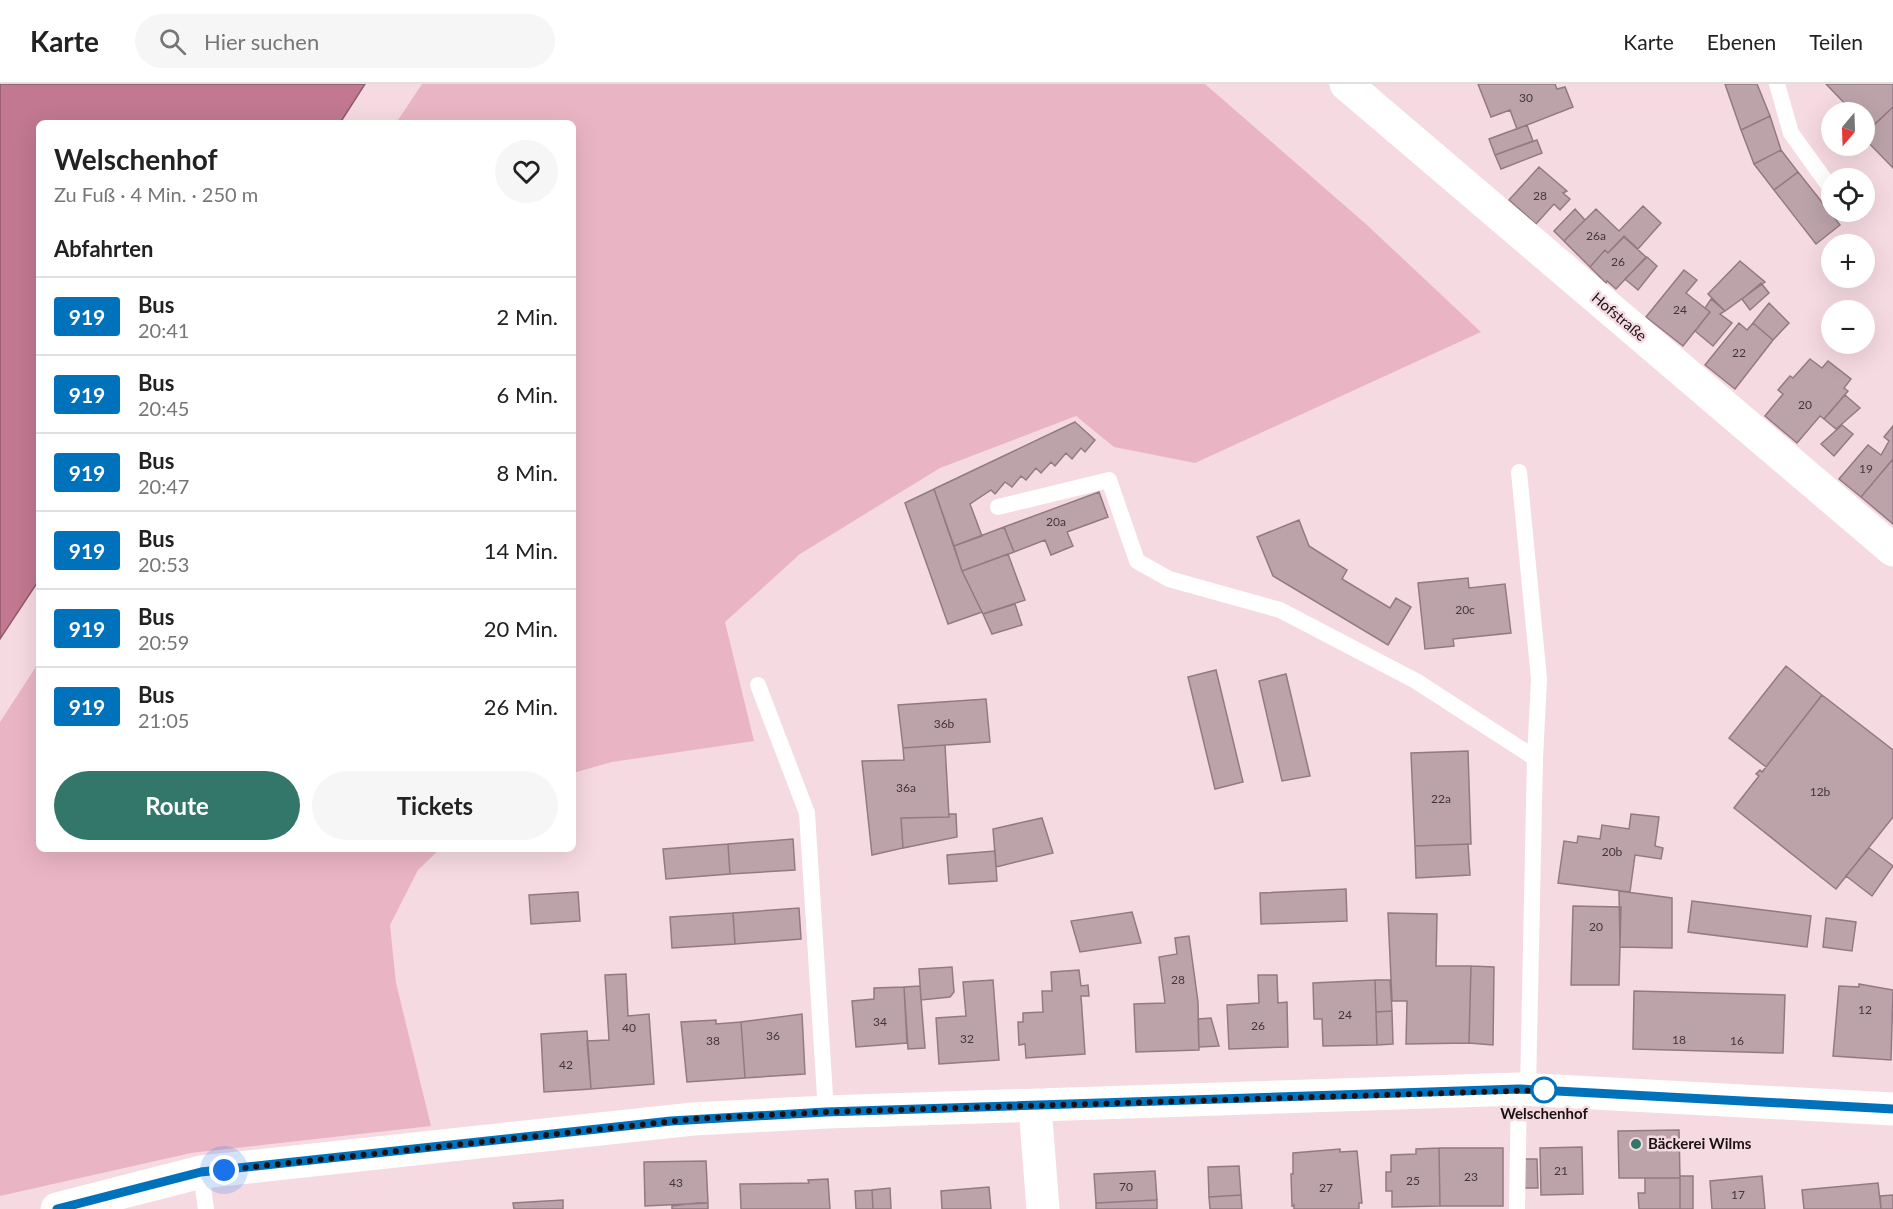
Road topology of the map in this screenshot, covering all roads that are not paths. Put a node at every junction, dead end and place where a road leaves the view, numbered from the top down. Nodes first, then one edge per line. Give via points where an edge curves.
1 (1346, 84) edge
2 (1776, 84) edge
3 (1821, 175) edge
4 (1519, 472) dead end
5 (998, 507) dead end
6 (1893, 550) edge
7 (758, 686) dead end
8 (1534, 758) junction
9 (1524, 1089) junction
10 (1035, 1107) junction
11 (1893, 1109) edge
12 (826, 1112) junction
13 (201, 1172) junction
14 (57, 1209) edge
15 (206, 1209) edge
16 (1043, 1209) edge
17 (1517, 1209) edge

1 - 6 street, Hofstraße
2 - 3 lane via 1791,134
4 - 8 lane via 1539,679
5 - 8 lane via 1109,480 1137,561 1169,579 1280,610 1416,681
7 - 12 lane via 807,813
8 - 9 lane
9 - 10 street
9 - 11 street
9 - 17 lane
10 - 12 street
10 - 16 street
12 - 13 street via 693,1119
13 - 14 street
13 - 15 lane

